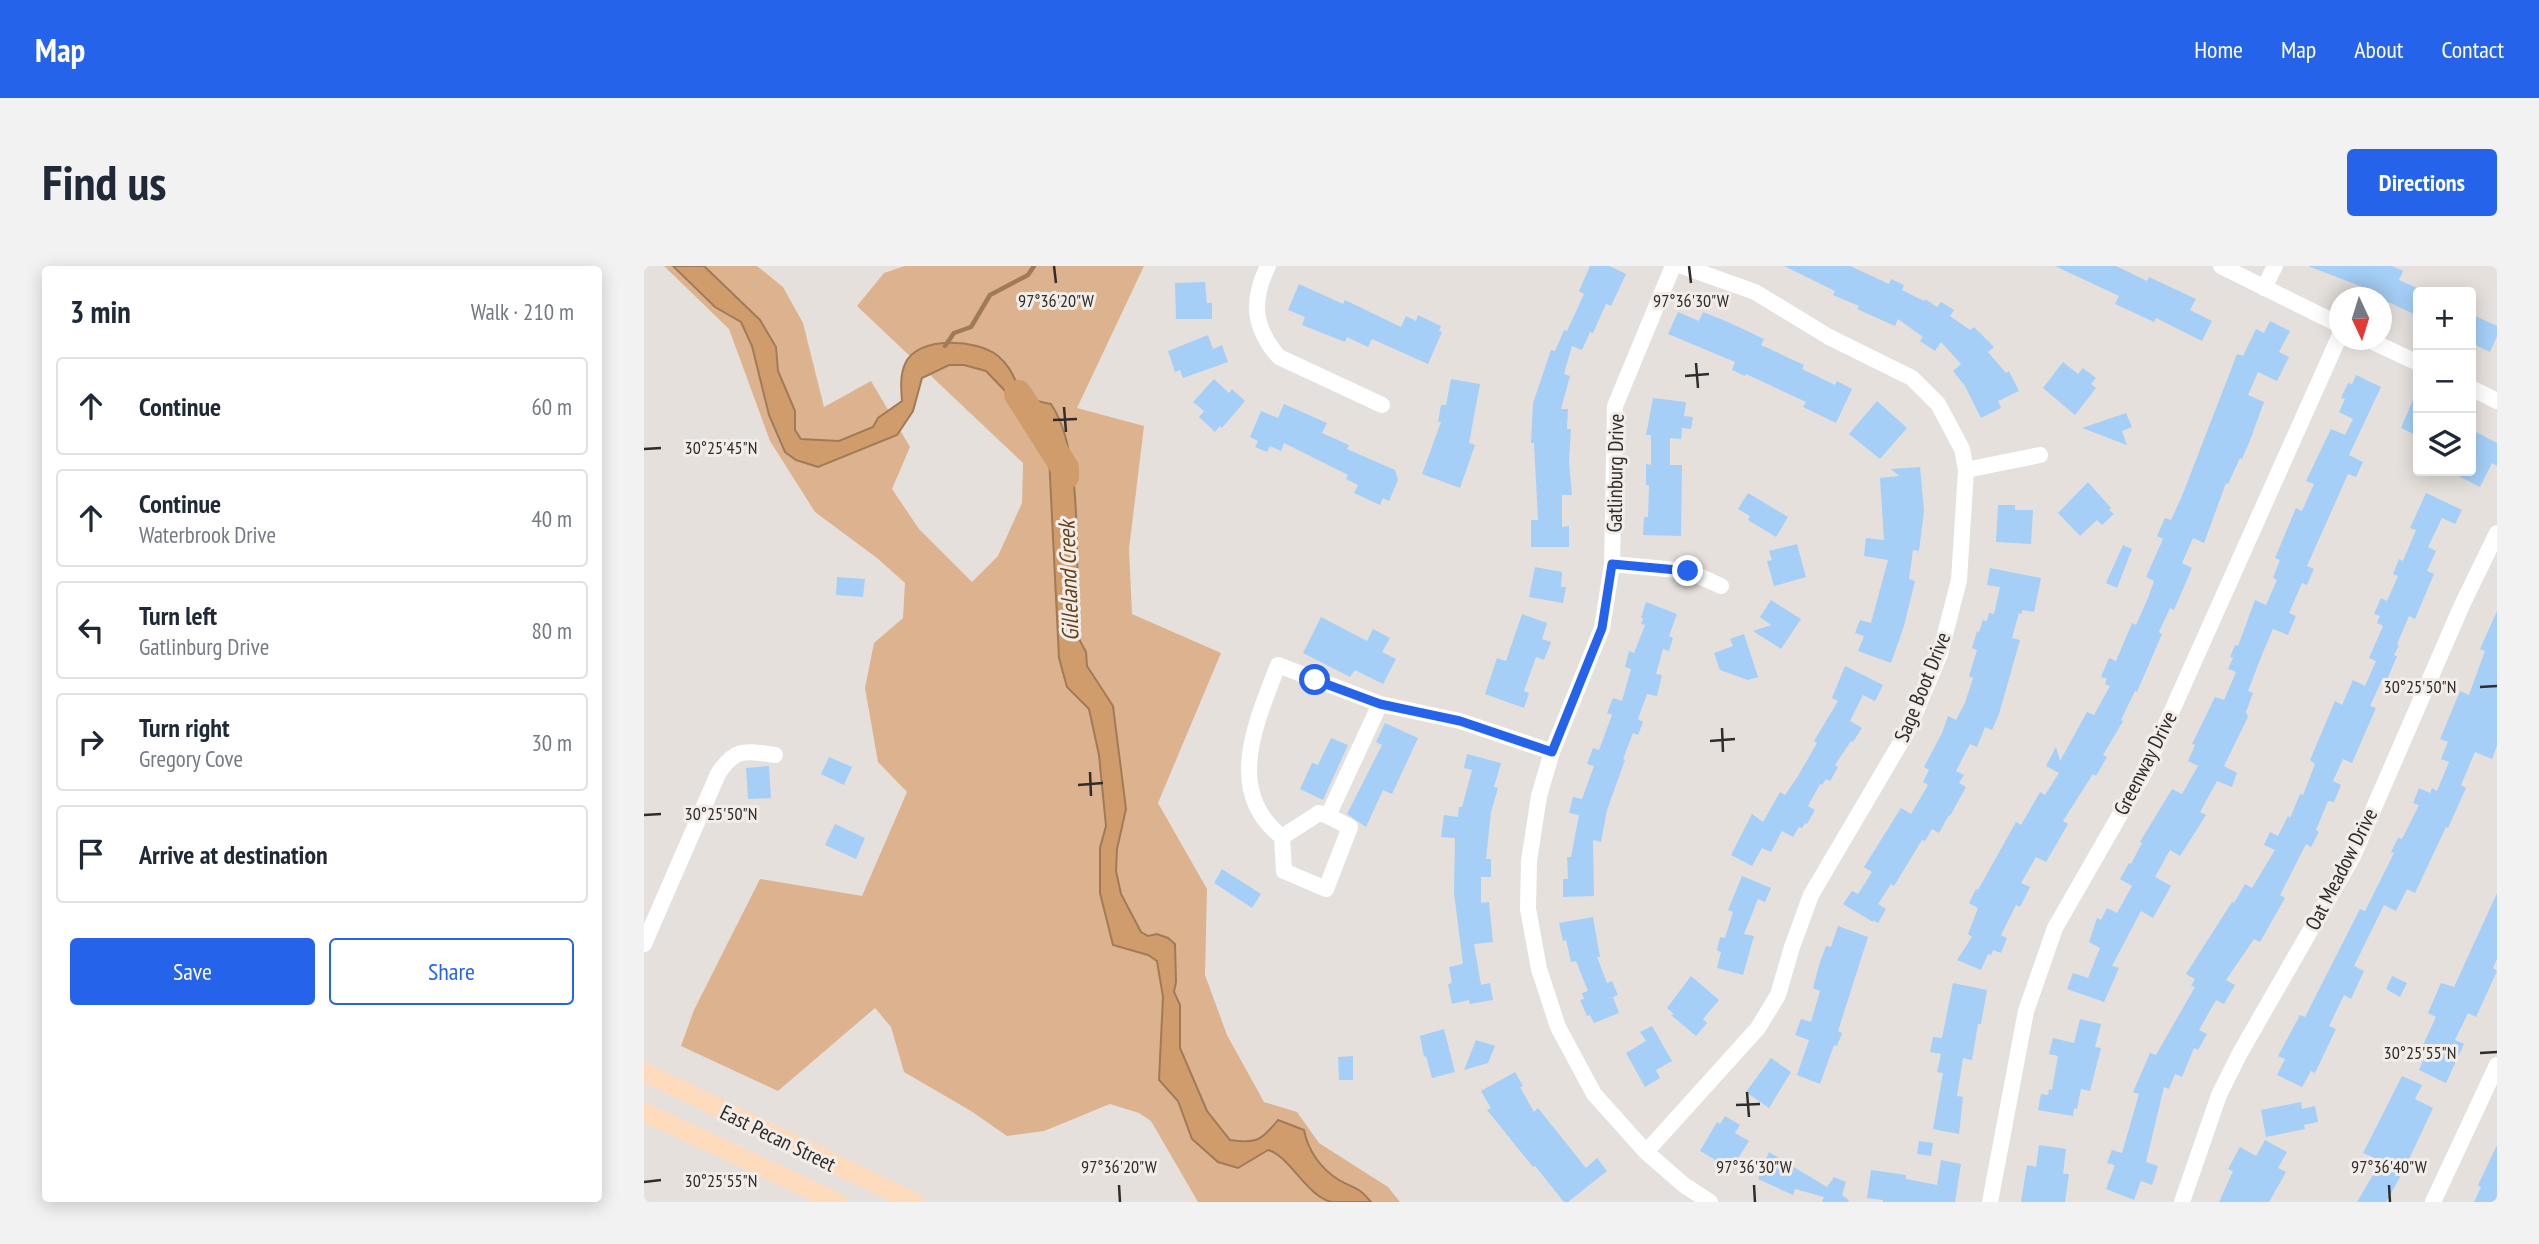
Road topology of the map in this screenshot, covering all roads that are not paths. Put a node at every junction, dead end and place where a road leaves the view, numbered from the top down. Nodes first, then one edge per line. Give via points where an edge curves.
1 (1268, 266) edge
2 (1673, 266) edge
3 (1682, 266) edge
4 (2221, 266) edge
5 (2275, 266) edge
6 (2264, 288) junction
7 (2329, 320) edge
8 (2333, 350) edge
9 (2390, 350) edge
10 (2413, 361) edge
11 (2476, 390) edge
12 (2497, 401) edge
13 (1382, 405) dead end
14 (2040, 455) dead end
15 (1966, 470) junction
16 (2497, 533) edge
17 (1612, 564) junction
18 (1721, 586) dead end
19 (1380, 704) junction
20 (1552, 752) junction
21 (775, 755) dead end
22 (1328, 816) junction
23 (1282, 837) junction
24 (644, 944) edge
25 (2497, 1065) edge
26 (644, 1072) edge
27 (644, 1112) edge
28 (1646, 1152) junction
29 (837, 1202) edge
30 (914, 1202) edge
31 (1710, 1202) edge
32 (1990, 1202) edge
33 (2182, 1202) edge
34 (2433, 1202) edge

1 - 13 street via 1259,284 1257,307 1259,328 1268,344 1279,357
2 - 17 street, Gatlinburg Drive via 1615,406
3 - 15 street, Sage Boot Drive via 1755,292 1829,337 1912,378 1938,404 1962,449
4 - 6 street
5 - 6 street
6 - 7 street
8 - 32 street, Greenway Drive via 2145,771 2055,928 2026,1011
9 - 10 street
11 - 12 street
14 - 15 street
15 - 28 street, Sage Boot Drive via 1959,580 1940,654 1909,730 1811,895 1778,995 1758,1028
16 - 33 street, Oat Meadow Drive via 2353,856 2219,1095
17 - 18 street via 1688,571
17 - 20 street, Gatlinburg Drive via 1602,628
19 - 20 street via 1460,721
19 - 22 street
19 - 23 street via 1278,665 1250,742 1247,770 1265,824
20 - 28 street, Gatlinburg Drive via 1539,796 1529,861 1528,909 1539,969 1558,1027 1594,1094
21 - 24 street via 739,753 728,759
22 - 23 street via 1319,813
22 - 23 street via 1350,827 1326,888 1284,871
25 - 34 street
26 - 30 main road, East Pecan Street
27 - 29 main road, East Pecan Street
28 - 31 street, Gatlinburg Drive

